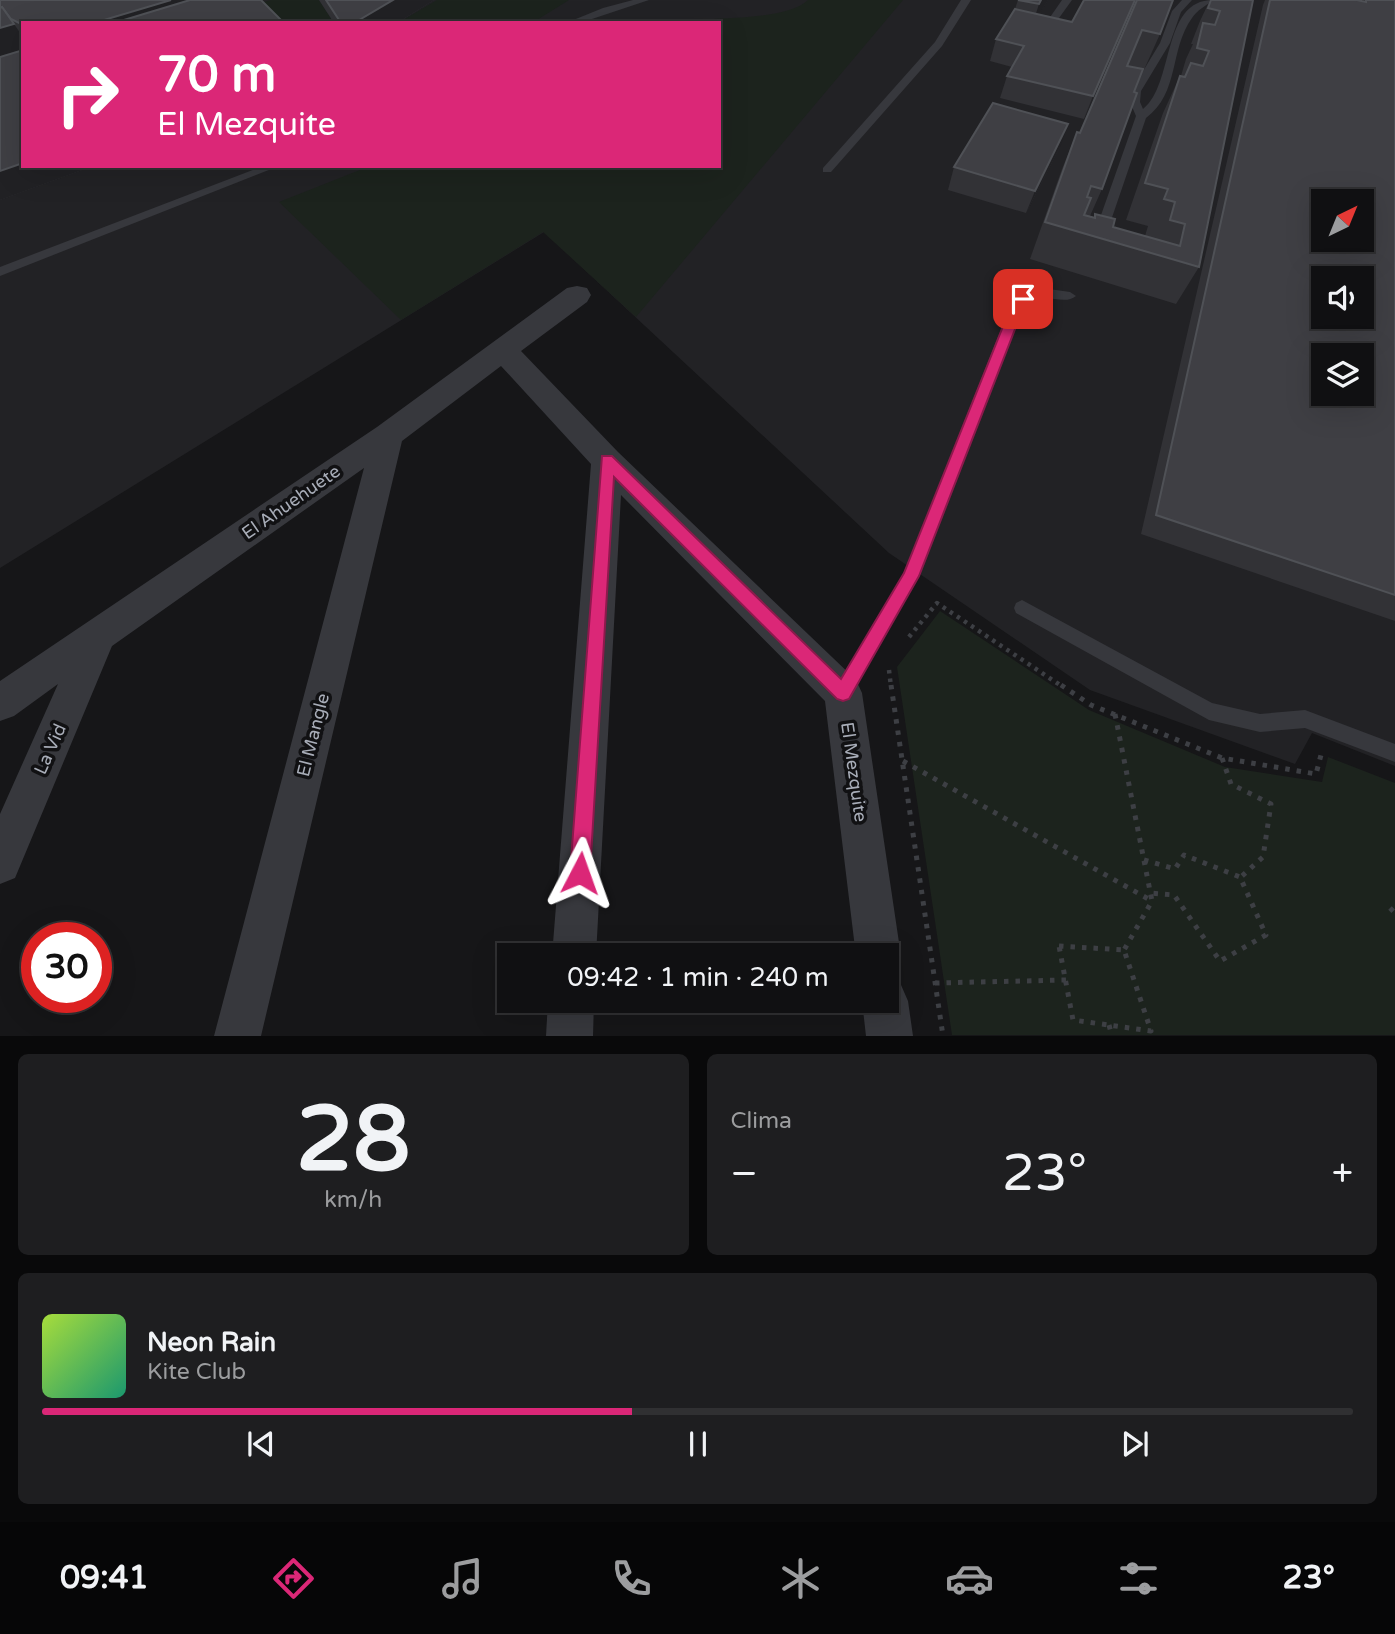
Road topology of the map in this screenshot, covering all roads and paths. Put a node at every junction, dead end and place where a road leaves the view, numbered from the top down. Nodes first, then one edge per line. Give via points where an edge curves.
1 (644, 0) edge
2 (966, 0) edge
3 (1067, 0) edge
4 (1187, 0) edge
5 (1208, 0) edge
6 (576, 21) edge
7 (1051, 23) edge
8 (1141, 116) junction
9 (269, 168) edge
10 (827, 170) dead end
11 (1095, 248) edge
12 (0, 272) edge
13 (577, 295) dead end
14 (1070, 296) dead end
15 (503, 350) junction
16 (388, 435) junction
17 (607, 461) junction
18 (1022, 608) dead end
19 (99, 634) junction
20 (904, 644) dead end
21 (888, 664) dead end
22 (843, 693) junction
23 (0, 703) edge
24 (1115, 714) junction
25 (1322, 748) dead end
26 (1395, 753) edge
27 (1222, 758) junction
28 (902, 761) junction
29 (1144, 860) junction
30 (0, 863) edge
31 (1241, 877) junction
32 (1150, 893) junction
33 (1152, 901) junction
34 (575, 943) edge
35 (877, 943) edge
36 (1124, 950) junction
37 (1066, 980) junction
38 (935, 983) junction
39 (570, 1013) edge
40 (887, 1013) edge
41 (1110, 1025) junction
42 (237, 1035) edge
43 (569, 1035) edge
44 (890, 1035) edge
45 (943, 1035) edge
46 (1112, 1035) edge

1 - 6 lane
2 - 10 lane via 939,44
3 - 7 lane
4 - 8 lane via 1136,91
5 - 8 lane via 1190,13 1175,45 1162,93
8 - 11 lane
9 - 12 lane
13 - 15 street, El Ahuehuete
14 - 22 lane via 1040,292 1018,304 911,576
15 - 16 street, El Ahuehuete
15 - 17 street
16 - 19 street, El Ahuehuete
16 - 42 street, El Mangle
17 - 22 street
17 - 34 street
18 - 26 lane via 1209,711 1260,723 1305,719
19 - 23 street, El Ahuehuete
19 - 30 street, La Vid
20 - 24 path via 937,603 1091,705
21 - 28 path
22 - 35 street, El Mezquite
24 - 27 path
24 - 29 path
25 - 27 path via 1316,774
27 - 31 path via 1231,784 1271,804 1263,857
28 - 33 path
28 - 38 path
29 - 31 path via 1175,869 1184,855
29 - 32 path
31 - 32 path via 1266,935 1220,961 1174,895
32 - 33 path
33 - 36 path
36 - 37 path via 1059,946
36 - 41 path via 1151,1031
37 - 38 path
37 - 41 path via 1073,1020
38 - 45 path
39 - 43 street
40 - 44 street
41 - 46 path

